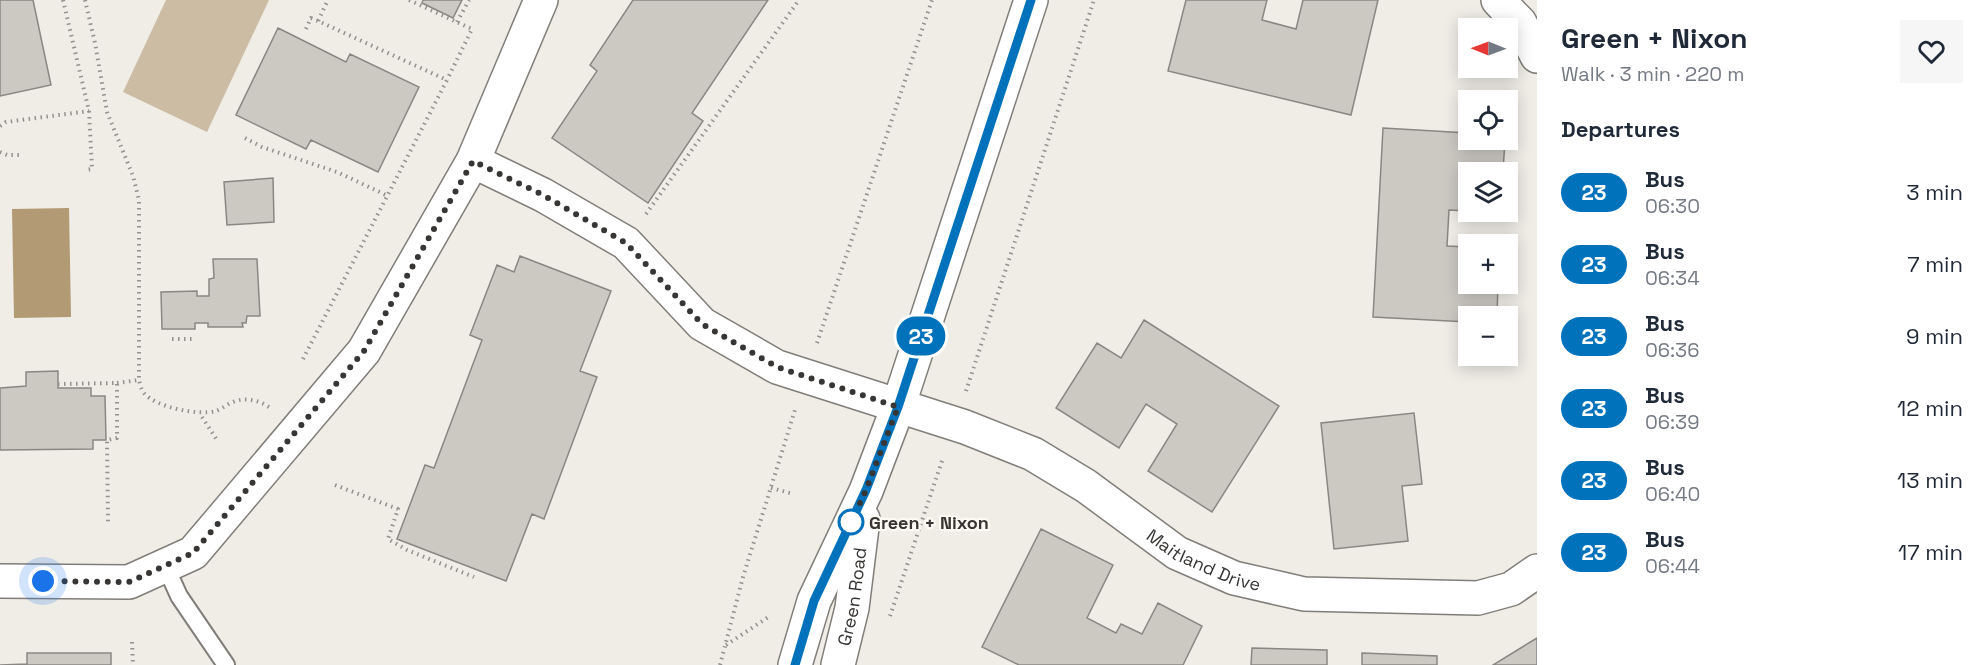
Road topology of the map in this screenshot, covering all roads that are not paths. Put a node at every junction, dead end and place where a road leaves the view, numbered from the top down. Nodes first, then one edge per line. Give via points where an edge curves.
1 (541, 0) edge
2 (1031, 0) edge
3 (1498, 0) edge
4 (1537, 56) edge
5 (473, 161) junction
6 (898, 407) junction
7 (866, 490) junction
8 (165, 565) junction
9 (1537, 571) edge
10 (0, 581) edge
11 (226, 665) edge
12 (795, 665) edge
13 (838, 665) edge

1 - 5 street
2 - 6 street, Green Road
3 - 4 street via 1520,23
5 - 6 street, Maitland Drive via 543,195 626,243 702,324 777,367
5 - 8 street via 364,351 193,553
6 - 7 street, Green Road
6 - 9 street, Maitland Drive via 965,427 1033,454 1086,486 1177,553 1234,578 1304,594 1478,598 1511,589
7 - 12 street, Green Road via 814,601
7 - 13 street, Green Road via 852,608
8 - 10 street via 129,582
8 - 11 lane via 179,596

